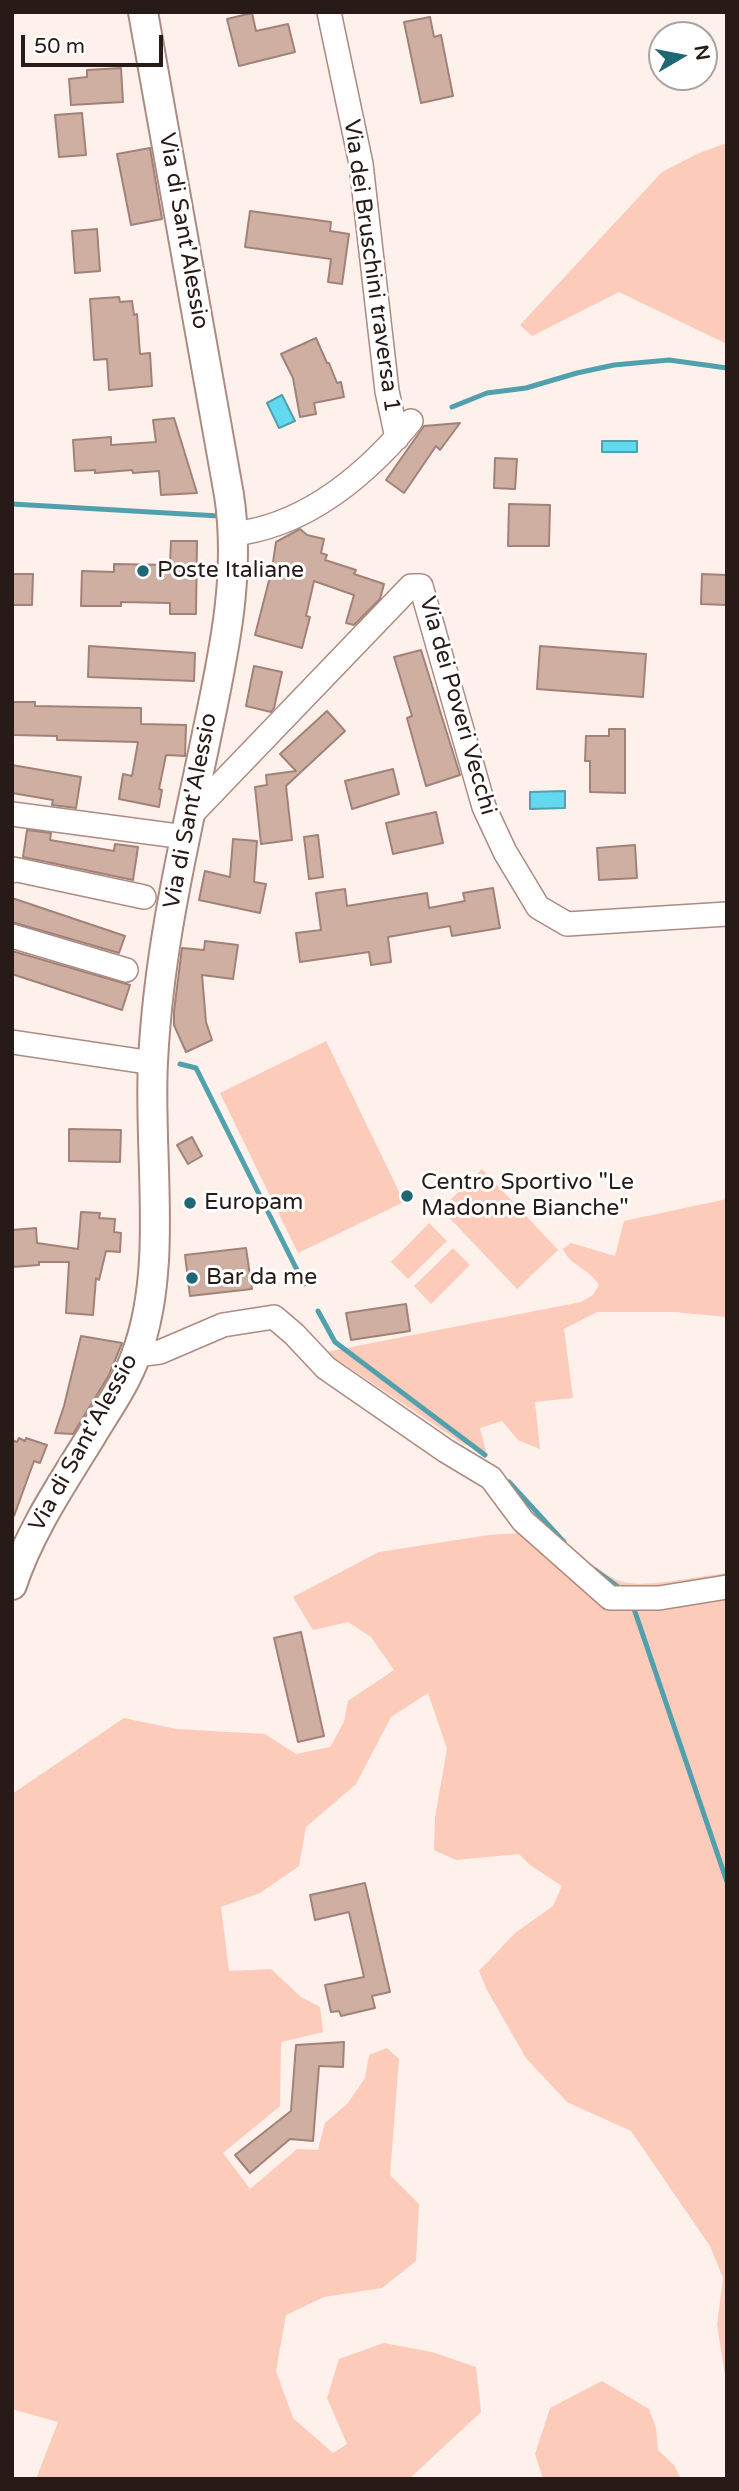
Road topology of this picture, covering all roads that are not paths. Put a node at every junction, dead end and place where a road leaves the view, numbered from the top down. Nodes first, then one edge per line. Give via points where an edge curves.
1 (143, 12) edge
2 (328, 12) edge
3 (233, 534) junction
4 (12, 814) edge
5 (187, 826) junction
6 (12, 871) edge
7 (144, 897) dead end
8 (727, 914) edge
9 (12, 936) edge
10 (126, 970) dead end
11 (12, 1042) edge
12 (153, 1063) junction
13 (136, 1355) junction
14 (15, 1567) edge
15 (727, 1587) edge

1 - 3 street, Via di Sant'Alessio
2 - 3 street, Via dei Bruschini traversa 1 via 361,164 387,391 404,429 351,482 298,516
3 - 5 street, Via di Sant'Alessio via 225,640
4 - 5 street
5 - 8 street, Via dei Poveri Vecchi via 411,586 421,586 484,807 538,907 567,924
5 - 12 street, Via di Sant'Alessio via 160,978
6 - 7 street
9 - 10 street
11 - 12 street
12 - 13 street, Via di Sant'Alessio via 154,1261
13 - 14 street, Via di Sant'Alessio via 115,1399
13 - 15 street via 160,1352 223,1325 274,1317 326,1368 491,1478 523,1521 610,1598 659,1598

